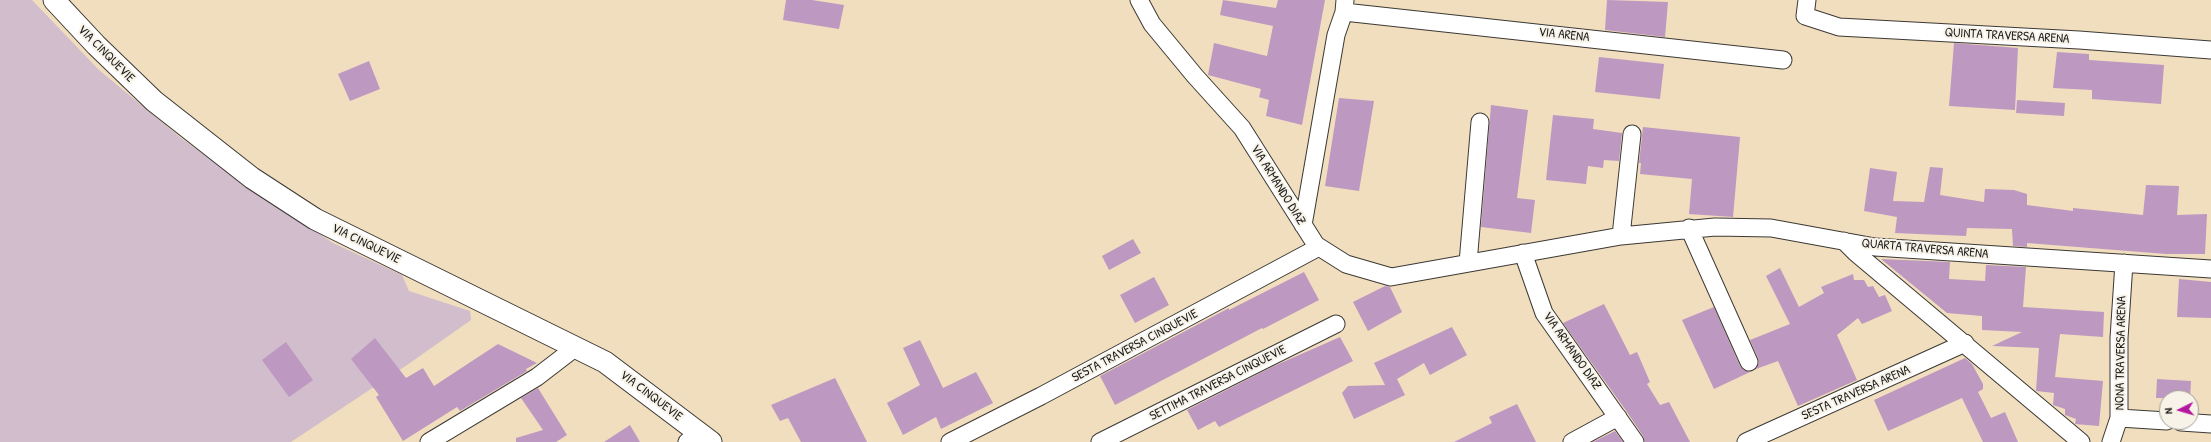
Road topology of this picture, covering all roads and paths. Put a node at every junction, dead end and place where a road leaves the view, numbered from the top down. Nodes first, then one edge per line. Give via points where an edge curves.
1 (54, 0) edge
2 (1139, 0) edge
3 (1345, 6) edge
4 (1806, 8) edge
5 (2211, 50) edge
6 (1783, 60) dead end
7 (1480, 122) dead end
8 (1632, 134) dead end
9 (1303, 225) junction
10 (1689, 228) junction
11 (1621, 236) junction
12 (1844, 240) junction
13 (1318, 247) junction
14 (1523, 253) junction
15 (1468, 263) junction
16 (2124, 263) junction
17 (2211, 269) edge
18 (1336, 324) dead end
19 (1965, 343) junction
20 (576, 347) junction
21 (1748, 362) dead end
22 (1618, 417) junction
23 (2119, 418) junction
24 (2159, 420) edge
25 (2199, 423) edge
26 (2211, 424) edge
27 (699, 439) edge
28 (429, 442) edge
29 (950, 442) edge
30 (1100, 442) edge
31 (1572, 442) edge
32 (1636, 442) edge
33 (1746, 442) edge
34 (2081, 442) edge
35 (2111, 442) edge

1 - 20 street, VIA CINQUEVIE via 154,101 265,186 315,219
2 - 9 street, VIA ARMANDO DIAZ via 1152,24 1242,128
3 - 6 street, VIA ARENA
3 - 9 street, VIA ARENA via 1336,35
4 - 5 street, QUINTA TRAVERSA ARENA via 1839,27
7 - 15 street
8 - 11 street
9 - 13 street, VIA ARMANDO DIAZ
10 - 11 street, QUARTA TRAVERSA ARENA
10 - 12 street, QUARTA TRAVERSA ARENA via 1771,228
10 - 21 street
11 - 14 street, VIA ARMANDO DIAZ
12 - 16 street, QUARTA TRAVERSA ARENA via 1874,247
12 - 19 street via 1856,254
13 - 15 street, VIA ARMANDO DIAZ via 1346,264 1391,277
13 - 29 street, SESTA TRAVERSA CINQUEVIE
14 - 15 street, VIA ARMANDO DIAZ
14 - 22 street, VIA ARMANDO DIAZ via 1544,313
16 - 17 street, QUARTA TRAVERSA ARENA
16 - 23 street, NONA TRAVERSA ARENA via 2119,338
18 - 30 street, SETTIMA TRAVERSA CINQUEVIE
19 - 33 street, SESTA TRAVERSA ARENA
19 - 34 street
20 - 27 street, VIA CINQUEVIE via 605,362
20 - 28 street via 537,377
22 - 31 street
22 - 32 street, VIA ARMANDO DIAZ
23 - 24 street
23 - 35 street, NONA TRAVERSA ARENA
25 - 26 street

